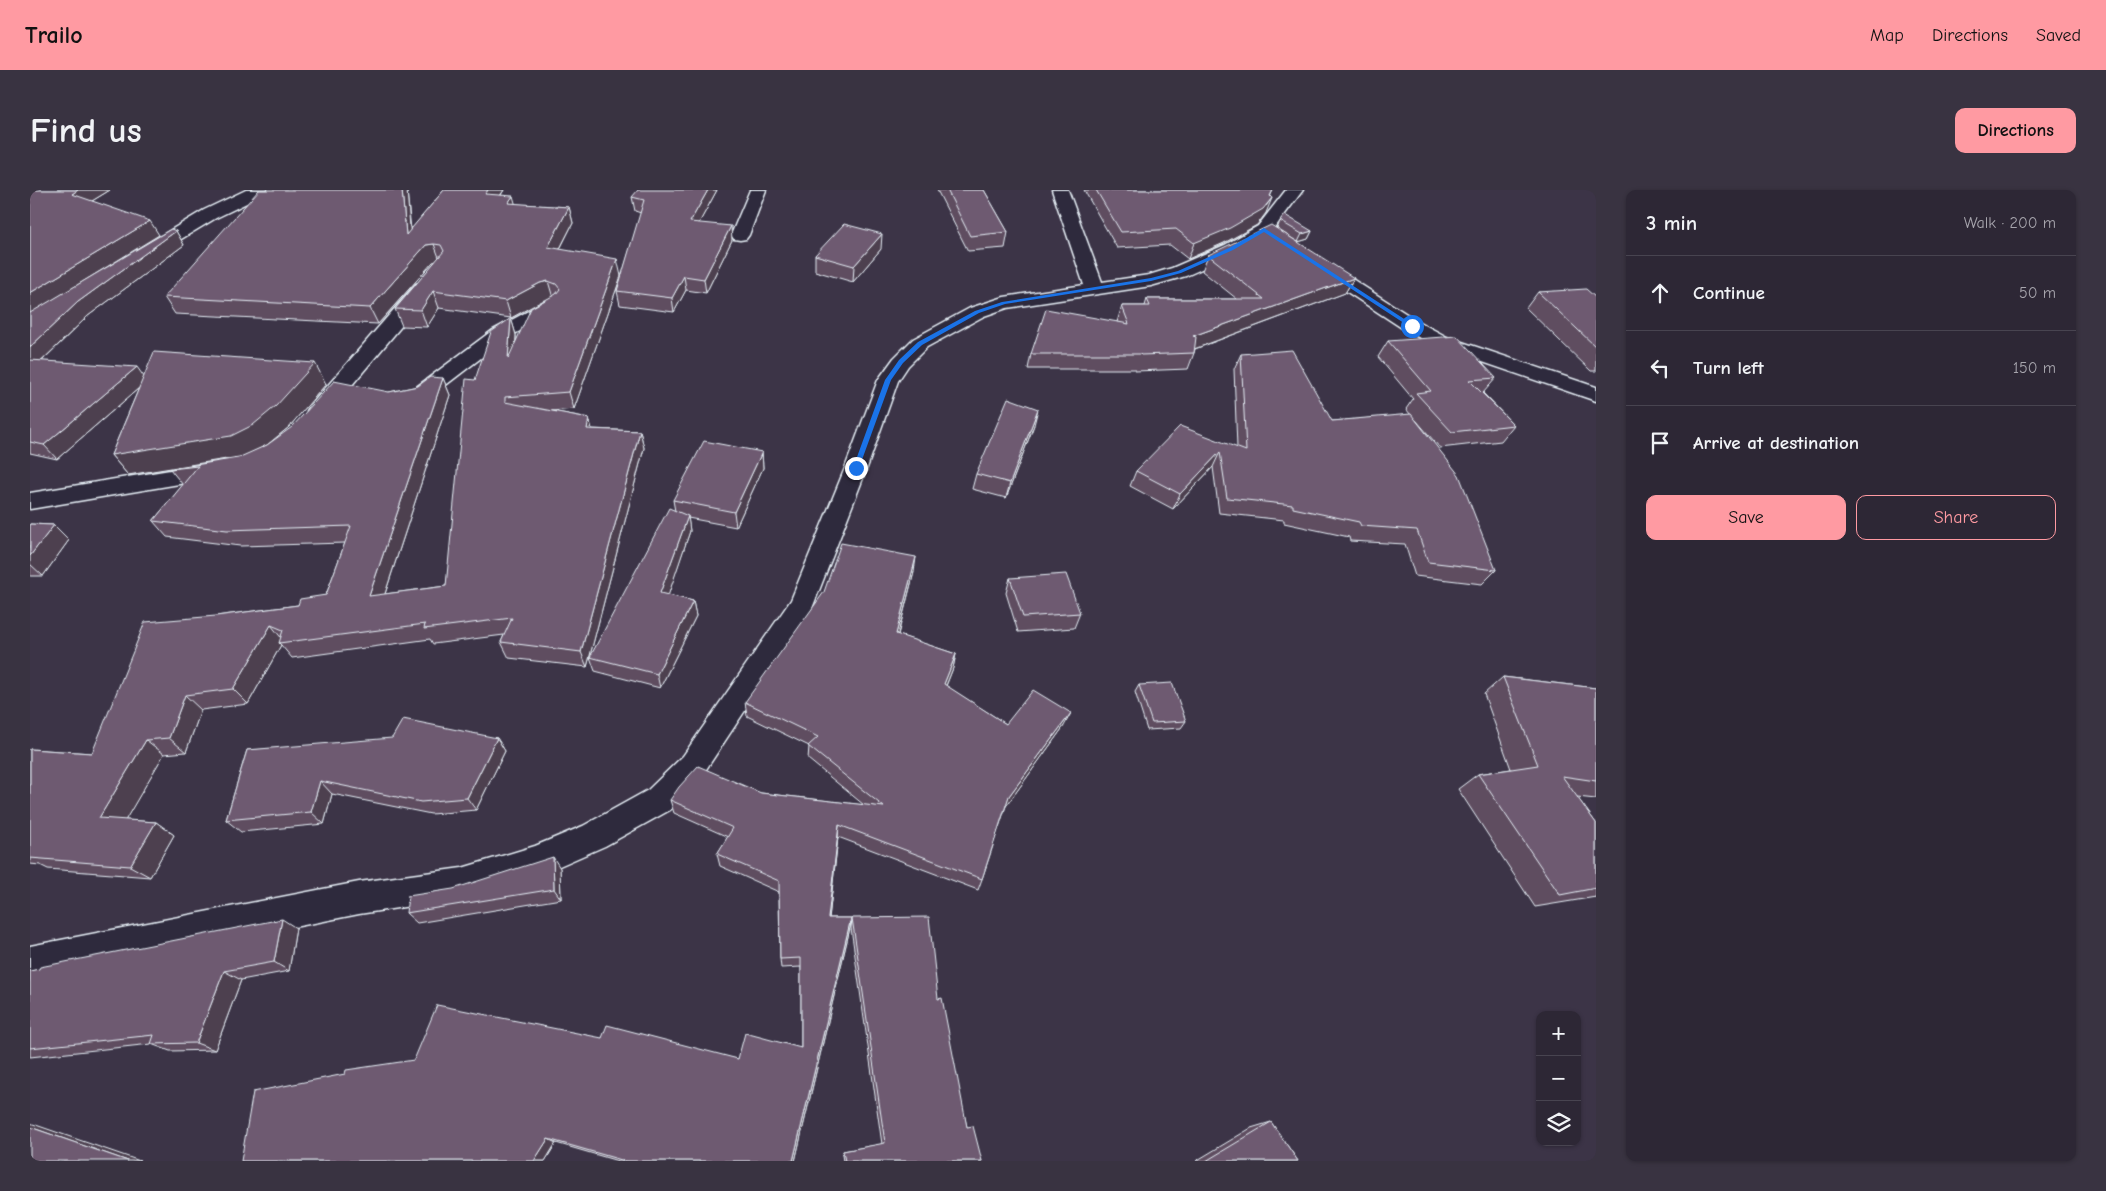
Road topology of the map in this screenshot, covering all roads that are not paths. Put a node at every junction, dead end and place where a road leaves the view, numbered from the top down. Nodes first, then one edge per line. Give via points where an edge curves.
1 (259, 190) edge
2 (758, 190) edge
3 (1060, 190) edge
4 (1295, 190) edge
5 (740, 235) dead end
6 (1305, 257) edge
7 (135, 259) edge
8 (434, 275) edge
9 (1094, 287) junction
10 (552, 306) edge
11 (337, 388) junction
12 (363, 393) edge
13 (1596, 394) edge
14 (389, 398) edge
15 (305, 426) edge
16 (230, 468) edge
17 (30, 501) edge
18 (30, 963) edge

1 - 7 street via 210,214
2 - 5 street
3 - 9 street
4 - 9 street via 1272,235 1180,272 1151,280
6 - 13 street via 1440,341
8 - 11 street
9 - 18 street via 1004,303 977,312 920,343 901,362 888,380 802,604 693,765 659,800 594,836 554,853 462,882 358,898
10 - 14 street via 500,334 418,396 405,400
11 - 12 street
11 - 15 street
16 - 17 street

